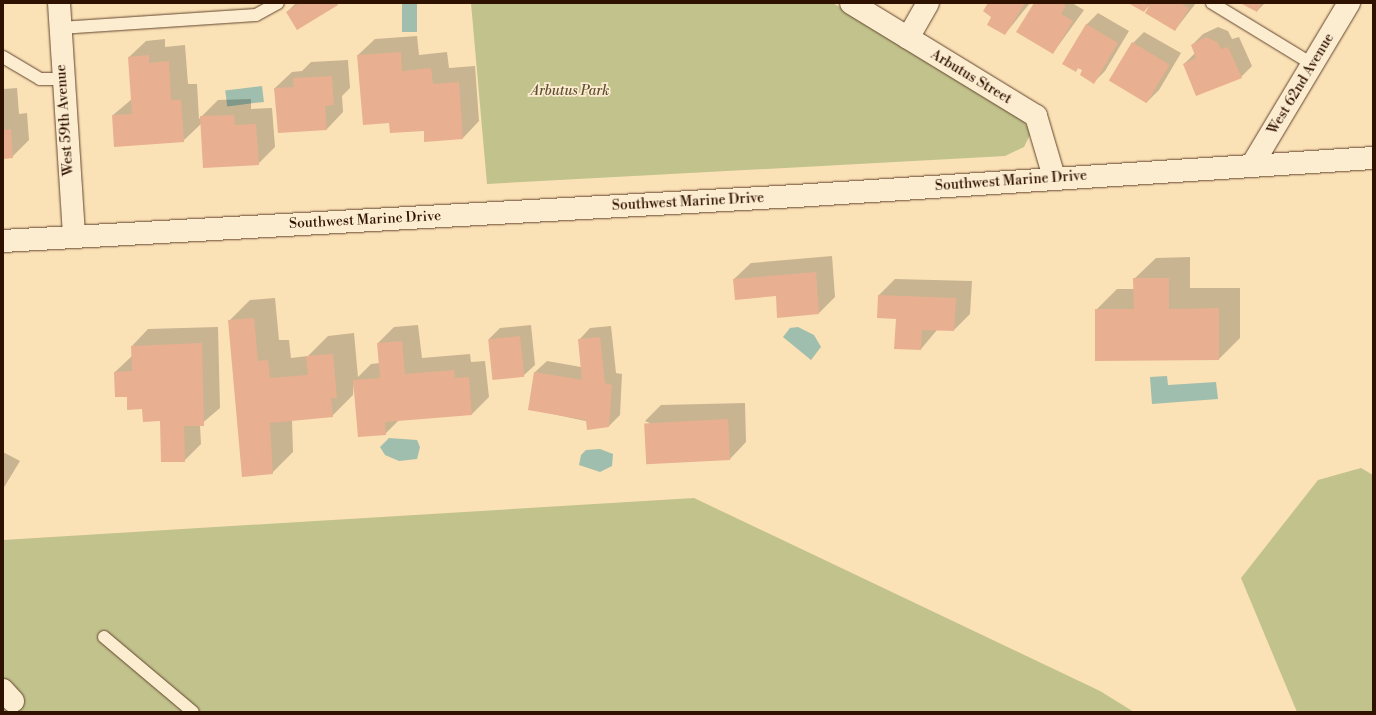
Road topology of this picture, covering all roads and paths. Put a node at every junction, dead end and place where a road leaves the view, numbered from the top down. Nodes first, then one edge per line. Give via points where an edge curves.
1 (58, 3) edge
2 (278, 3) edge
3 (851, 3) edge
4 (928, 3) edge
5 (1212, 3) edge
6 (1349, 3) edge
7 (60, 28) junction
8 (908, 38) junction
9 (3, 57) edge
10 (1312, 64) junction
11 (63, 79) junction
12 (1373, 158) edge
13 (1252, 165) junction
14 (1054, 177) junction
15 (74, 236) junction
16 (3, 241) edge
17 (104, 638) dead end
18 (193, 712) edge

1 - 7 main road, West 59th Avenue
2 - 7 lane via 256,15
3 - 8 main road, Arbutus Street
4 - 8 main road
5 - 10 lane
6 - 10 main road, West 62nd Avenue
7 - 11 main road, West 59th Avenue
8 - 14 main road, Arbutus Street via 1036,116
9 - 11 lane via 40,79
10 - 13 main road, West 62nd Avenue
11 - 15 main road, West 59th Avenue
12 - 13 main road, Southwest Marine Drive
13 - 14 main road, Southwest Marine Drive
14 - 15 main road, Southwest Marine Drive via 796,196
15 - 16 main road, Southwest Marine Drive
17 - 18 lane

